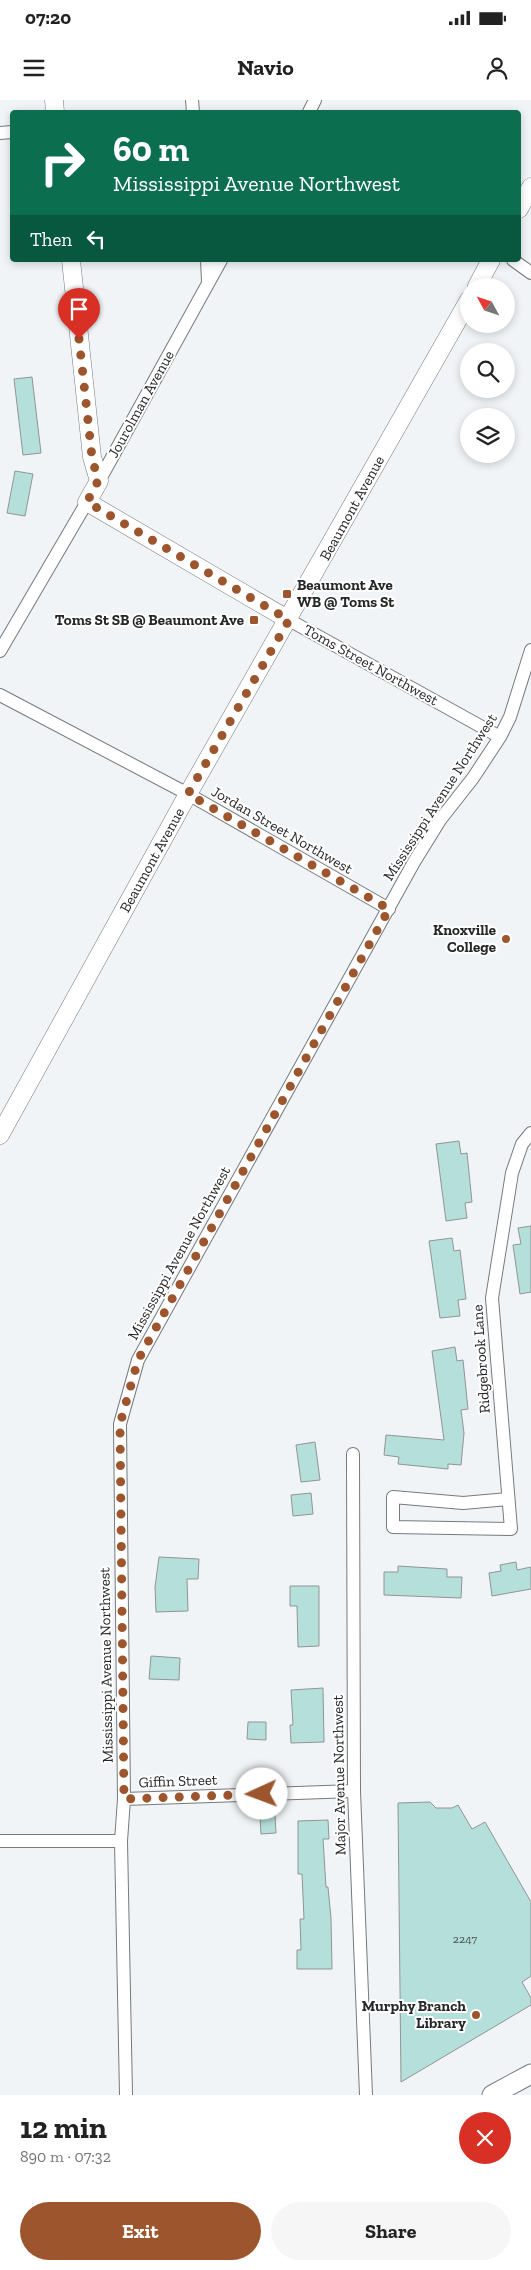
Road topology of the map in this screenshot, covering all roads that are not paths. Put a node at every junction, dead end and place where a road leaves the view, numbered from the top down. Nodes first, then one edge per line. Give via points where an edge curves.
1 (531, 186) edge
2 (521, 205) edge
3 (71, 262) edge
4 (206, 262) edge
5 (220, 262) edge
6 (490, 262) edge
7 (516, 262) edge
8 (531, 273) edge
9 (481, 278) edge
10 (208, 281) junction
11 (460, 316) edge
12 (98, 481) junction
13 (87, 502) junction
14 (289, 620) junction
15 (1, 646) edge
16 (531, 650) edge
17 (0, 695) edge
18 (500, 737) junction
19 (188, 794) junction
20 (389, 909) junction
21 (531, 1133) edge
22 (0, 1134) edge
23 (353, 1454) dead end
24 (508, 1499) junction
25 (354, 1792) junction
26 (124, 1799) junction
27 (0, 1841) edge
28 (121, 1842) junction
29 (530, 2077) edge
30 (126, 2095) edge
31 (366, 2095) edge
32 (492, 2095) edge

1 - 2 street
3 - 12 street via 92,457
4 - 10 street
5 - 10 street, Jourolman Avenue
6 - 9 street
7 - 8 street
10 - 12 street, Jourolman Avenue
11 - 14 street, Beaumont Avenue
12 - 13 street, Jourolman Avenue
13 - 14 street, Toms Street Northwest
13 - 15 street, Jourolman Avenue
14 - 18 street, Toms Street Northwest
14 - 19 street, Beaumont Avenue
16 - 18 street, Mississippi Avenue Northwest via 510,717
17 - 19 street, Jordan Street Northwest
18 - 20 street, Mississippi Avenue Northwest via 440,820
19 - 20 street, Jordan Street Northwest
19 - 22 street, Beaumont Avenue
20 - 26 street, Mississippi Avenue Northwest via 138,1360 120,1424
21 - 24 street, Ridgebrook Lane via 522,1144 512,1173 492,1298
23 - 25 street, Major Avenue Northwest
24 - 24 street, Ridgebrook Lane via 463,1503 393,1497 393,1528 511,1529
25 - 26 street, Giffin Street
25 - 31 street, Major Avenue Northwest
26 - 28 street, Mississippi Avenue Northwest
27 - 28 street
28 - 30 street, Mississippi Avenue Northwest
29 - 32 main road

